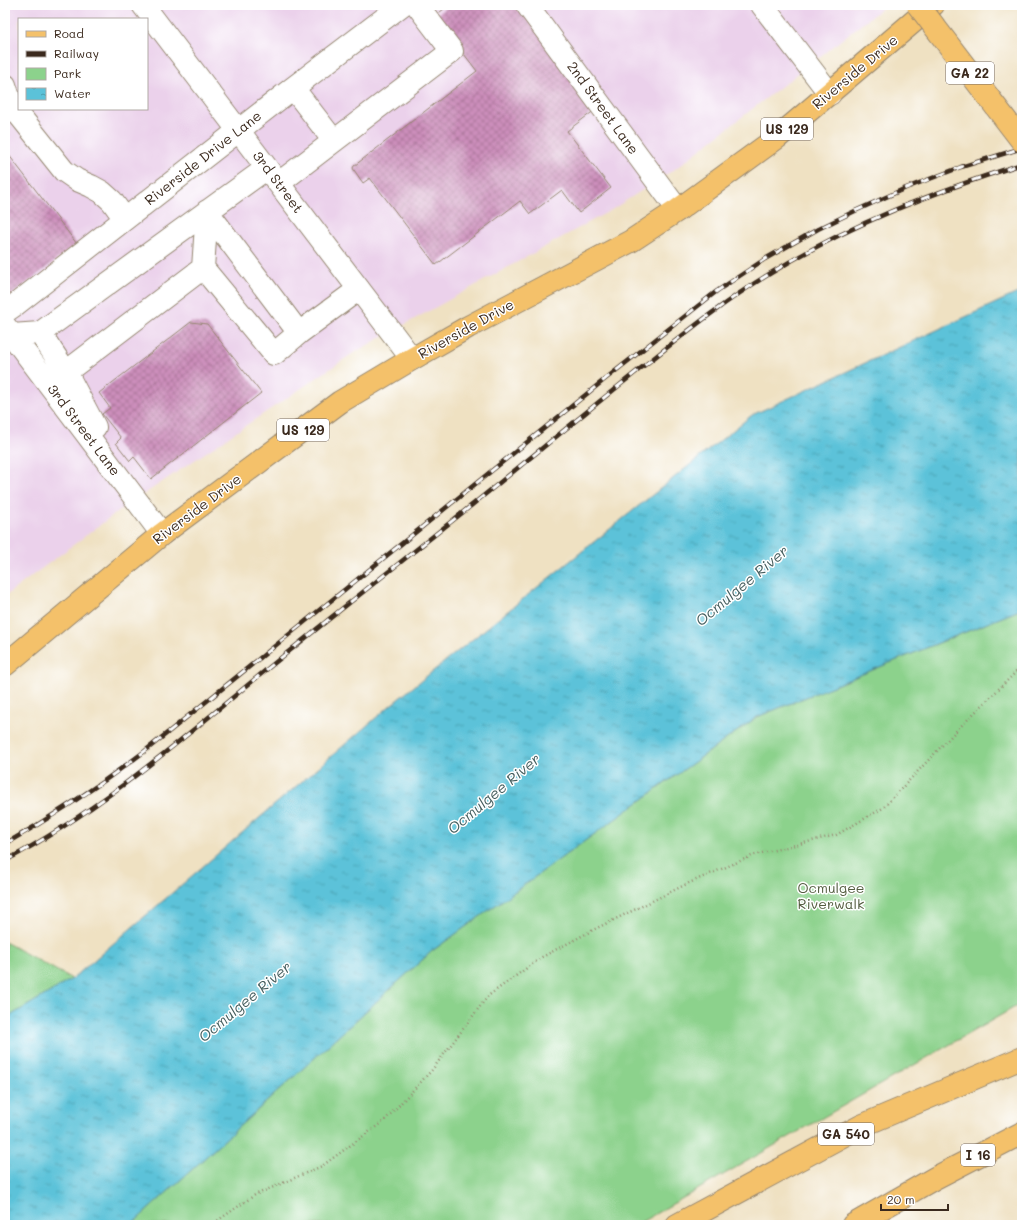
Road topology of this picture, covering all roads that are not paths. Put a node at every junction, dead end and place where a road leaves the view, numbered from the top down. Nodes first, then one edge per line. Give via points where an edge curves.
1 (143, 5) edge
2 (402, 5) edge
3 (417, 5) edge
4 (527, 5) edge
5 (762, 5) edge
6 (918, 5) edge
7 (933, 5) edge
8 (5, 85) edge
9 (293, 88) junction
10 (830, 94) junction
11 (239, 131) junction
12 (334, 141) junction
13 (1022, 141) edge
14 (273, 175) junction
15 (678, 210) junction
16 (206, 211) junction
17 (125, 219) junction
18 (203, 268) junction
19 (359, 289) junction
20 (5, 312) edge
21 (9, 330) edge
22 (40, 333) junction
23 (299, 333) junction
24 (412, 359) junction
25 (66, 372) junction
26 (99, 435) dead end
27 (162, 534) junction
28 (5, 665) edge
29 (1022, 1058) edge
30 (1022, 1133) edge
31 (677, 1225) edge
32 (853, 1225) edge

1 - 11 street, 3rd Street
2 - 9 street, Riverside Drive Lane
3 - 12 street via 452,51
4 - 15 street, 2nd Street Lane
5 - 10 street
6 - 13 main road, GA 22, bridge
7 - 10 main road, Riverside Drive / US 129
8 - 17 street via 12,106 64,172 102,192
9 - 11 street, Riverside Drive Lane
9 - 12 street
10 - 15 main road, Riverside Drive / US 129 via 778,137
11 - 14 street, 3rd Street
11 - 17 street, Riverside Drive Lane
12 - 14 street
14 - 16 street
14 - 19 street, 3rd Street
15 - 24 main road, Riverside Drive / US 129 via 631,241
16 - 18 street
16 - 22 street
16 - 23 street
17 - 20 street, Riverside Drive Lane
18 - 23 street via 274,354
18 - 25 street
19 - 23 street
19 - 24 street, 3rd Street
21 - 22 street
21 - 27 street, 3rd Street Lane
22 - 25 street
24 - 27 main road, Riverside Drive / US 129 via 340,402
25 - 26 street
27 - 28 main road, Riverside Drive / US 129
29 - 31 main road, GA 540 via 861,1126
30 - 32 main road, I 16 via 935,1178

